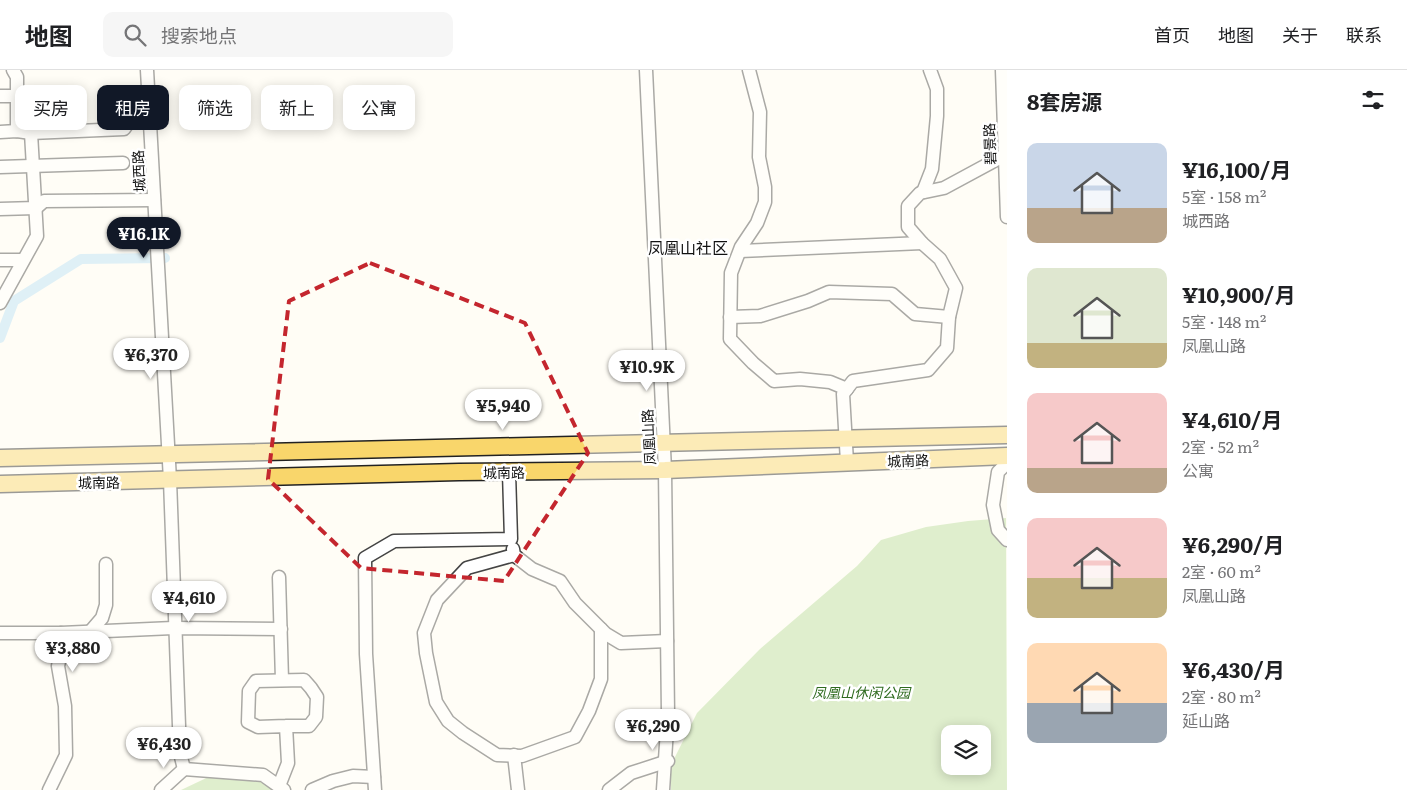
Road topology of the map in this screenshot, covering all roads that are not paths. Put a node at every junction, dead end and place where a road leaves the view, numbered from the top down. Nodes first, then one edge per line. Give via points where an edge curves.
1 (13, 70) edge
2 (147, 70) edge
3 (646, 70) edge
4 (749, 70) edge
5 (930, 70) edge
6 (1002, 70) edge
7 (17, 85) edge
8 (148, 85) edge
9 (0, 96) edge
10 (15, 96) edge
11 (101, 130) edge
12 (151, 130) edge
13 (17, 131) joint
14 (0, 132) edge
15 (31, 133) junction
16 (1005, 155) junction
17 (123, 162) dead end
18 (34, 166) junction
19 (0, 167) edge
20 (923, 192) junction
21 (154, 200) junction
22 (36, 208) junction
23 (0, 209) edge
24 (1007, 217) edge
25 (922, 243) junction
26 (740, 251) junction
27 (0, 260) edge
28 (24, 260) junction
29 (1, 298) edge
30 (730, 317) junction
31 (949, 317) junction
32 (847, 389) junction
33 (1007, 434) edge
34 (846, 438) junction
35 (664, 442) junction
36 (168, 455) junction
37 (1007, 456) edge
38 (0, 458) edge
39 (847, 462) junction
40 (1007, 463) edge
41 (665, 470) junction
42 (509, 472) junction
43 (170, 480) junction
44 (0, 484) edge
45 (511, 539) junction
46 (1007, 540) edge
47 (514, 556) junction
48 (106, 564) dead end
49 (279, 576) dead end
50 (175, 628) junction
51 (601, 629) junction
52 (280, 630) junction
53 (90, 632) junction
54 (0, 633) edge
55 (61, 633) junction
56 (667, 641) junction
57 (282, 680) junction
58 (286, 726) junction
59 (514, 755) junction
60 (667, 761) junction
61 (184, 769) junction
62 (375, 784) edge
63 (282, 788) edge
64 (49, 790) edge
65 (161, 790) edge
66 (312, 790) edge
67 (518, 790) edge
68 (609, 790) edge
69 (663, 790) edge

1 - 7 street
2 - 8 street, 城西路
3 - 35 street, 凤凰山路
4 - 26 street via 760,112 759,157 765,202
5 - 20 street via 936,88 936,116 932,169
6 - 16 street, 碧景路
9 - 10 street
11 - 15 street
12 - 21 street, 城西路
13 - 14 street
13 - 15 street
15 - 18 street
16 - 20 street via 944,188
16 - 24 street, 碧景路
17 - 18 street
18 - 19 street
18 - 22 street
20 - 25 street via 908,206 908,227
21 - 22 street via 44,201
21 - 36 street, 城西路
22 - 23 street
22 - 28 street via 37,236
25 - 26 street
25 - 31 street via 940,259 956,288
26 - 30 street via 731,273
27 - 28 street
28 - 29 street
30 - 31 street via 760,316 808,302 829,292 892,294 915,314
30 - 32 street via 730,339 774,381 830,382
31 - 32 street via 947,348 928,370 853,381
32 - 34 street via 843,394
33 - 34 main road, 城南路
34 - 35 main road, 城南路
34 - 39 street
35 - 36 main road, 城南路
35 - 41 street, 凤凰山路
36 - 38 main road, 城南路
36 - 43 street, 城西路
37 - 39 main road, 城南路
39 - 41 main road, 城南路
40 - 46 street via 998,472 993,505 998,530
41 - 42 main road, 城南路
41 - 56 street, 凤凰山路
42 - 43 main road, 城南路
42 - 45 street
43 - 44 main road, 城南路
43 - 50 street, 城西路
45 - 47 street
45 - 62 street via 394,541 365,558 366,654
47 - 51 street via 532,569 560,581 575,603
47 - 59 street via 467,568 437,600 424,633 436,702 448,721 497,755
48 - 53 street via 106,605 102,618
49 - 52 street
50 - 52 street
50 - 53 street
50 - 61 street, 城西路 via 180,753
51 - 56 street via 621,643
51 - 59 street via 601,679 575,737 522,756
52 - 57 street
53 - 55 street
54 - 55 street
55 - 64 street via 58,666 66,755
56 - 60 street, 凤凰山路
57 - 58 street via 304,680 317,696 316,717 309,726
57 - 58 street via 256,681 248,691 248,722 258,727
58 - 63 street via 288,763
59 - 67 street
60 - 68 street via 631,773
60 - 69 street, 凤凰山路
61 - 63 street via 263,775
61 - 65 street
62 - 66 street via 353,776

